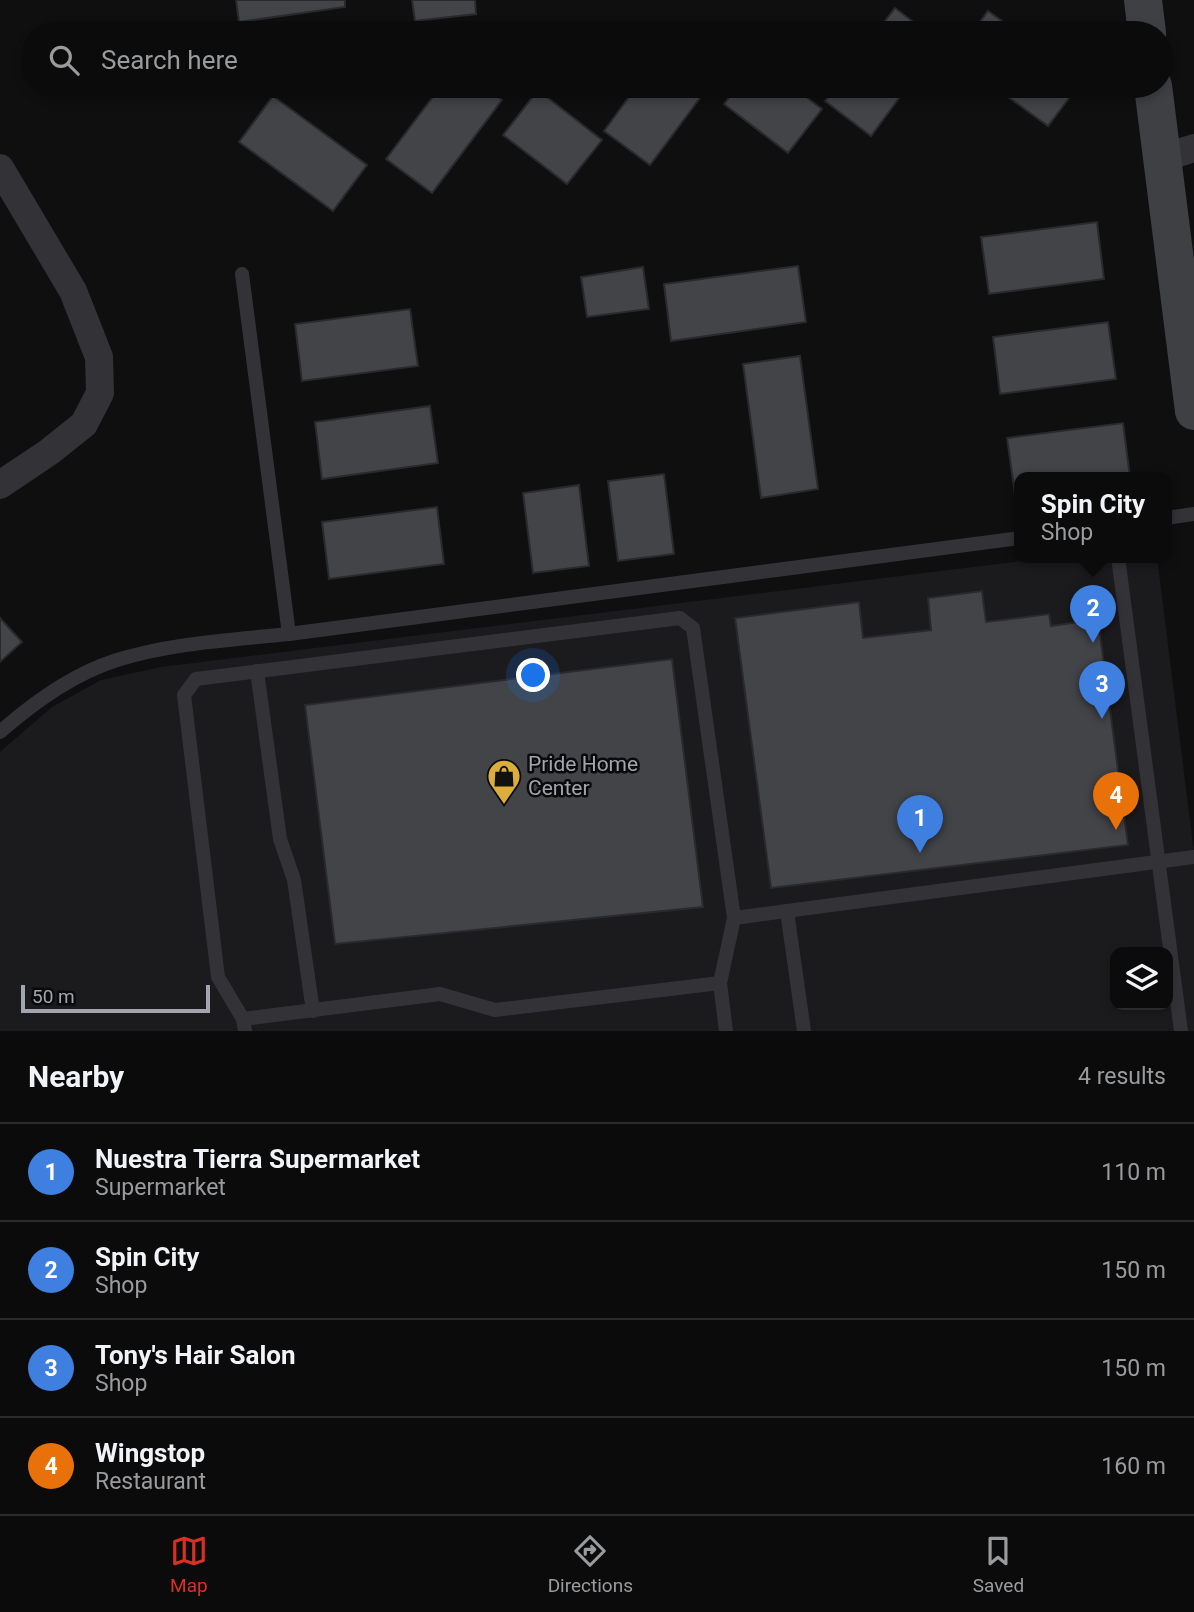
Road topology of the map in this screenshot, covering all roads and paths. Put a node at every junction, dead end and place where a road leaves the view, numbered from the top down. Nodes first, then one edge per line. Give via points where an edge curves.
1 (1143, 0) edge
2 (1146, 21) edge
3 (1157, 98) edge
4 (1178, 153) edge
5 (0, 168) edge
6 (242, 274) dead end
7 (1190, 351) edge
8 (1194, 411) edge
9 (0, 485) edge
10 (1194, 514) edge
11 (1172, 517) edge
12 (1014, 539) edge
13 (1119, 563) edge
14 (289, 634) junction
15 (257, 671) junction
16 (0, 732) edge
17 (1194, 857) edge
18 (1157, 862) junction
19 (787, 911) junction
20 (734, 918) junction
21 (720, 983) junction
22 (313, 1011) junction
23 (244, 1025) edge
24 (726, 1031) edge
25 (804, 1031) edge
26 (1181, 1031) edge

1 - 2 main road
3 - 4 main road
4 - 7 main road
5 - 9 street via 73,290 99,357 100,393 84,424
6 - 14 lane
7 - 8 main road
10 - 11 lane
12 - 14 lane
13 - 18 lane
14 - 16 lane via 181,646 114,661 27,708
15 - 20 lane via 680,618 693,628
15 - 22 lane via 280,839 294,880
15 - 23 lane via 196,679 184,695 218,977
17 - 18 lane
18 - 19 lane
18 - 26 lane
19 - 20 lane
19 - 25 lane
20 - 21 lane
21 - 22 lane via 495,1010 440,994
21 - 24 lane
22 - 23 lane

